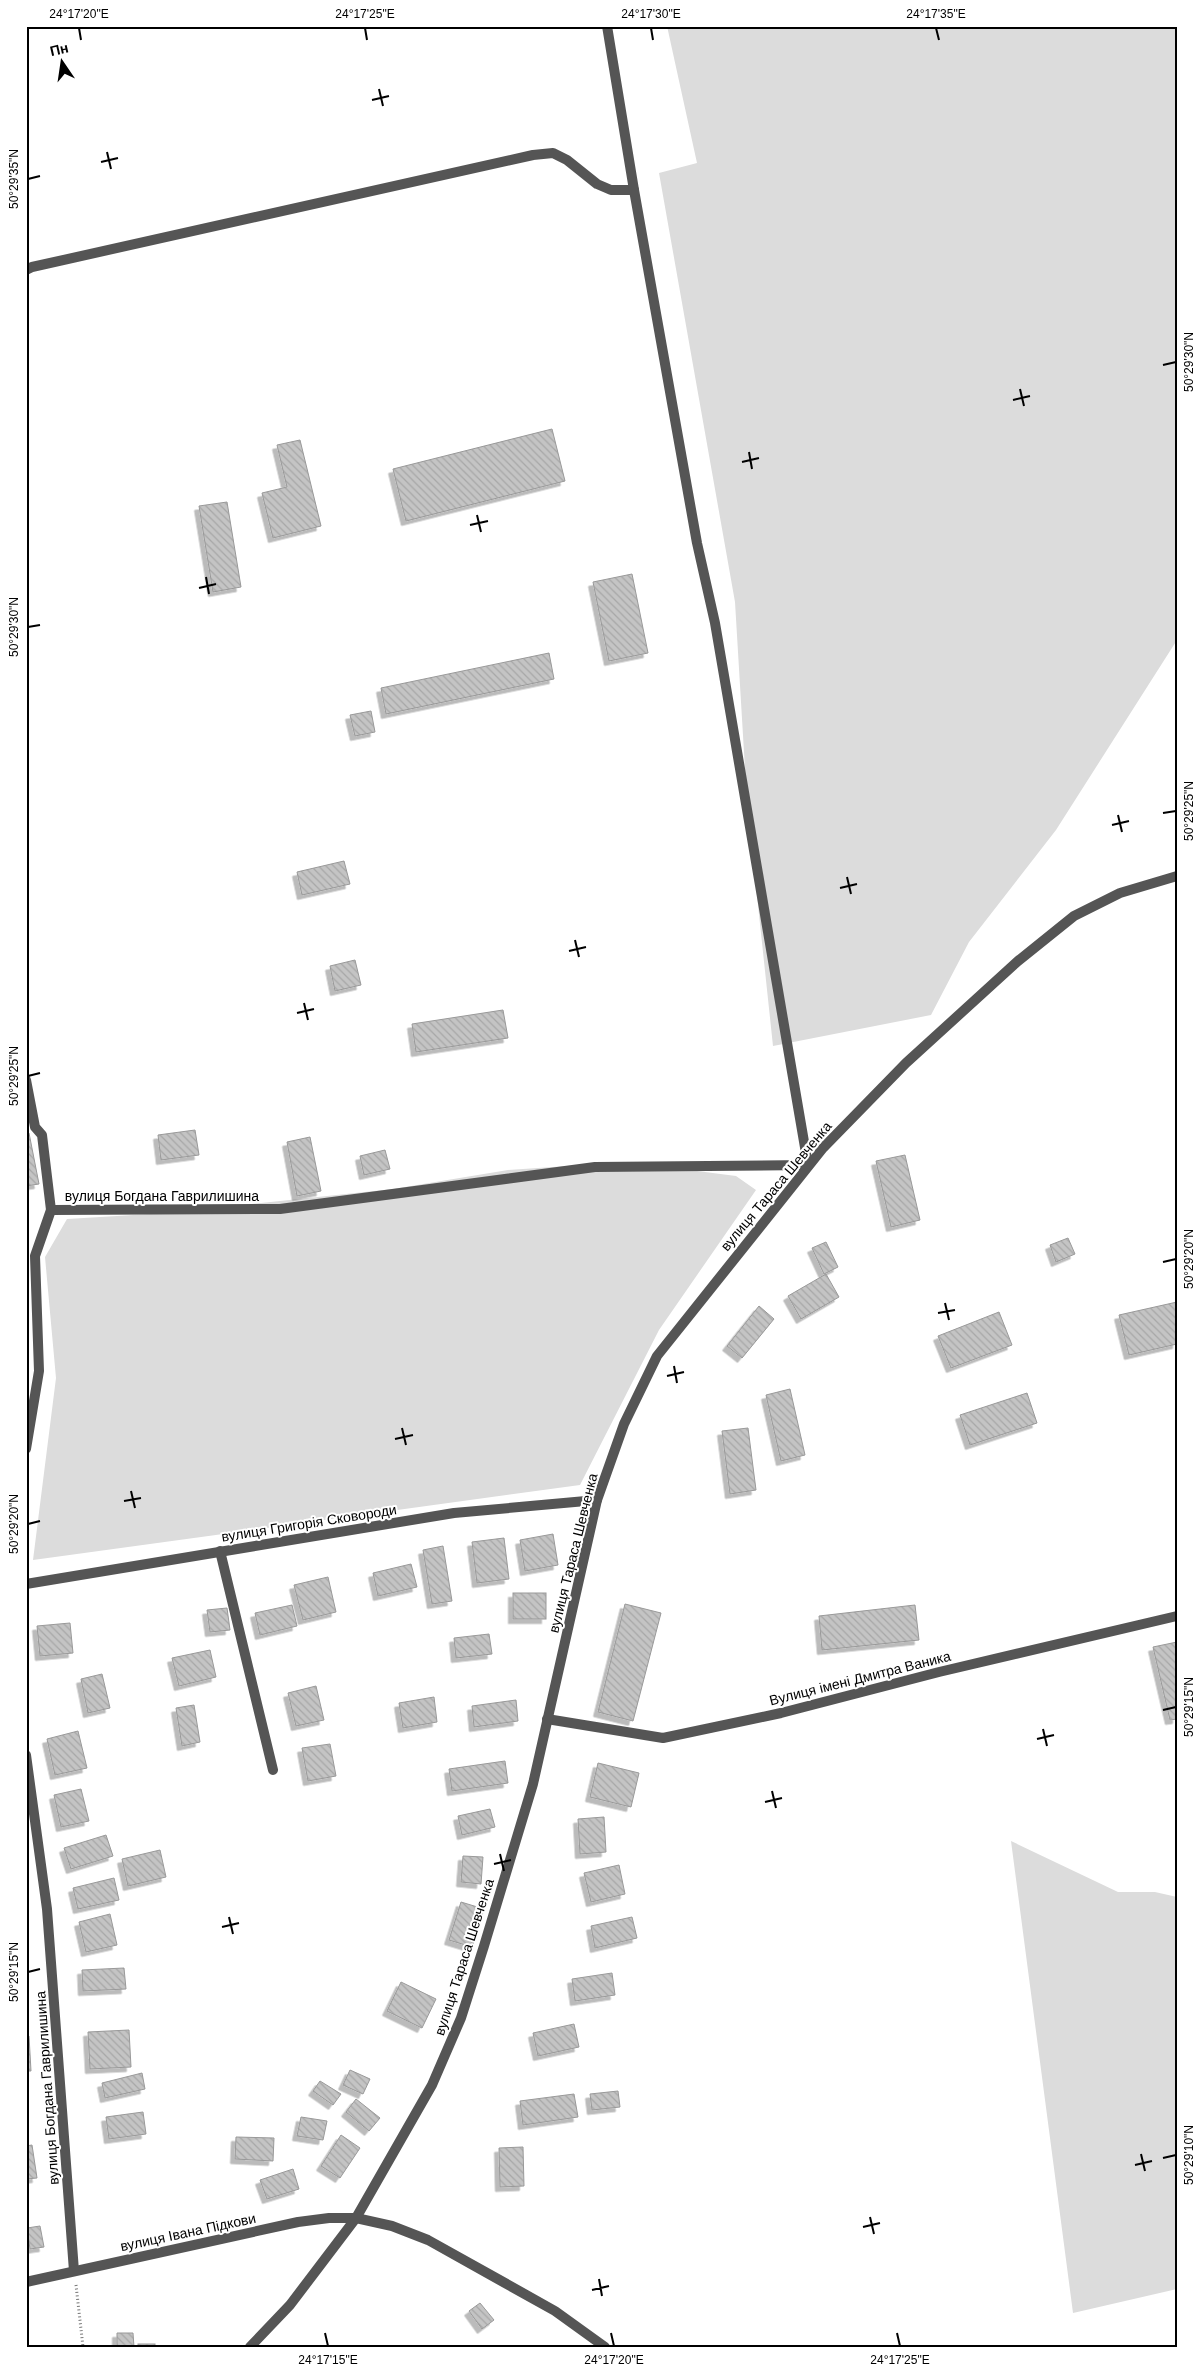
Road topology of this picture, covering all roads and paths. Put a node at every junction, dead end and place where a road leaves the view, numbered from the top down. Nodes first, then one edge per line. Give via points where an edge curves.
1 (607, 26) edge
2 (634, 190) junction
3 (26, 270) edge
4 (1177, 876) edge
5 (26, 1080) edge
6 (31, 1128) edge
7 (51, 1210) junction
8 (26, 1449) edge
9 (598, 1500) junction
10 (220, 1551) junction
11 (26, 1584) edge
12 (1177, 1616) edge
13 (547, 1719) junction
14 (26, 1755) edge
15 (273, 1770) dead end
16 (356, 2218) junction
17 (74, 2271) junction
18 (26, 2282) edge
19 (83, 2347) edge
20 (250, 2347) edge
21 (605, 2347) edge

1 - 2 street
2 - 3 street via 611,190 597,184 553,152 533,154
2 - 7 street, вулиця Богдана Гаврилишина via 697,543 715,623 808,1165 594,1167 280,1209
4 - 9 street, вулиця Тараса Шевченка via 1120,893 1074,916 1018,961 906,1063 823,1148 657,1356 624,1424
5 - 6 street
6 - 7 street via 42,1136
7 - 8 street, вулиця Богдана Гаврилишина via 35,1256 39,1371
9 - 10 street, вулиця Григорія Сковороди via 454,1513
9 - 13 street, вулиця Тараса Шевченка
10 - 11 street, вулиця Григорія Сковороди
10 - 15 street
12 - 13 street, Вулиця імені Дмитра Ваника via 781,1713 662,1738
13 - 16 street, вулиця Тараса Шевченка via 532,1784 461,2018 432,2085
14 - 17 street, вулиця Богдана Гаврилишина via 48,1909
16 - 17 street, вулиця Івана Підкови via 298,2222
16 - 20 street, вулиця Тараса Шевченка via 290,2304
16 - 21 street, вулиця Івана Підкови via 392,2226 428,2240 555,2311
17 - 18 street, вулиця Івана Підкови
17 - 19 path

